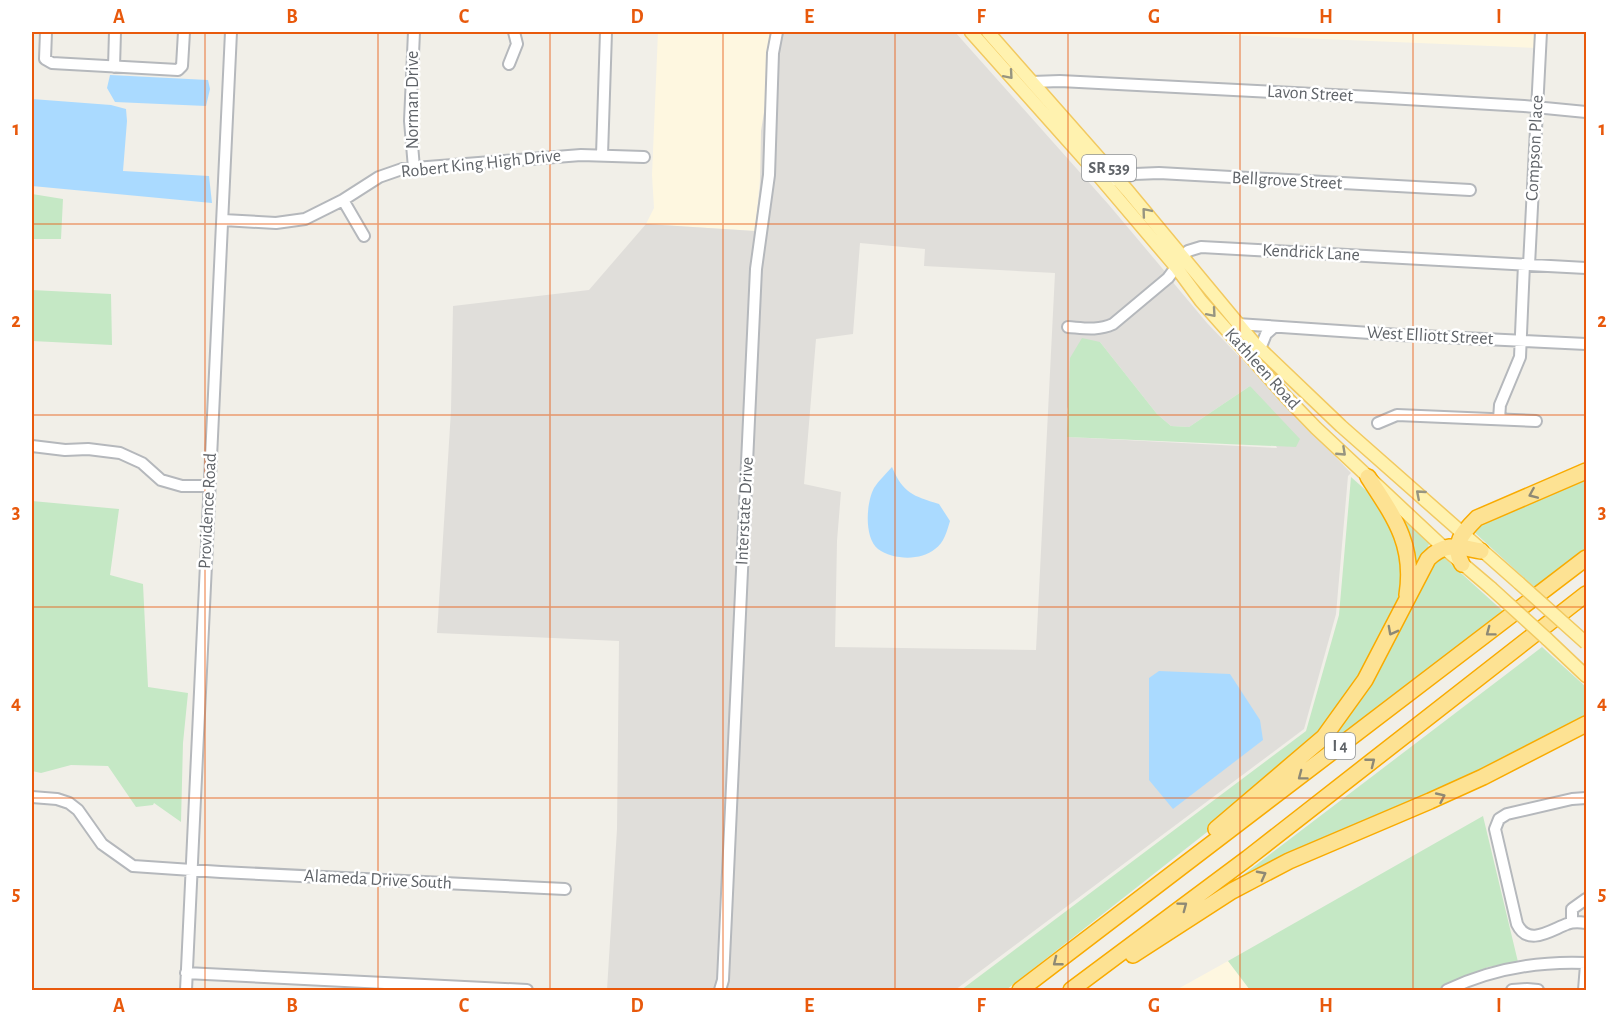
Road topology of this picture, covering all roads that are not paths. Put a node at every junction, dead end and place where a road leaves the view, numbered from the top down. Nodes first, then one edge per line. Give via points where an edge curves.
1 (46, 32) edge
2 (115, 32) edge
3 (184, 32) edge
4 (231, 32) edge
5 (414, 32) edge
6 (514, 32) edge
7 (606, 32) edge
8 (777, 32) edge
9 (970, 32) edge
10 (988, 32) edge
11 (1541, 32) edge
12 (509, 64) dead end
13 (114, 67) junction
14 (1032, 82) junction
15 (1536, 108) junction
16 (1587, 112) edge
17 (602, 155) junction
18 (644, 157) dead end
19 (414, 168) junction
20 (1112, 181) junction
21 (1470, 190) dead end
22 (343, 200) junction
23 (222, 220) junction
24 (364, 236) dead end
25 (1179, 262) junction
26 (1527, 264) junction
27 (1587, 268) edge
28 (1237, 324) junction
29 (1068, 327) dead end
30 (1274, 327) junction
31 (1520, 341) junction
32 (1587, 344) edge
33 (1260, 349) junction
34 (1499, 419) junction
35 (1536, 421) dead end
36 (1378, 423) dead end
37 (32, 446) edge
38 (1587, 471) edge
39 (1368, 477) junction
40 (209, 486) junction
41 (1455, 543) junction
42 (1481, 551) joint
43 (1587, 558) edge
44 (1462, 564) joint
45 (1587, 594) edge
46 (1403, 610) junction
47 (1587, 643) edge
48 (1587, 676) edge
49 (1587, 724) edge
50 (32, 796) edge
51 (1587, 798) edge
52 (192, 869) junction
53 (565, 889) dead end
54 (1587, 899) edge
55 (1572, 922) junction
56 (1587, 923) edge
57 (1093, 934) junction
58 (1587, 964) edge
59 (1103, 966) junction
60 (186, 973) junction
61 (186, 990) edge
62 (526, 990) edge
63 (720, 990) edge
64 (1020, 990) edge
65 (1071, 990) edge
66 (1447, 990) edge
67 (1512, 990) edge
68 (1538, 990) edge
69 (1584, 990) edge

1 - 13 street via 48,62
2 - 13 street
3 - 13 street via 180,69
4 - 23 street, Providence Road
5 - 19 street, Norman Drive via 410,121
6 - 12 street via 517,44
7 - 17 street
8 - 63 street, Interstate Drive via 766,206 756,269
9 -> 20 main road, Kathleen Road / SR 539
10 - 14 main road, Kathleen Road / SR 539
11 - 15 street, Compson Place
14 - 15 street, Lavon Street
14 - 20 main road, Kathleen Road / SR 539
15 - 16 street, Lavon Street
15 - 26 street, Compson Place
17 - 18 street, Robert King High Drive
17 - 19 street, Robert King High Drive
19 - 22 street, Robert King High Drive via 379,177
20 - 21 street, Bellgrove Street via 1135,174 1159,174
20 - 25 main road, Kathleen Road / SR 539
22 - 23 street, Robert King High Drive via 305,219 289,222
22 - 24 street
23 - 40 street, Providence Road
25 - 26 street, Kendrick Lane via 1188,251 1201,247
25 - 28 main road, Kathleen Road / SR 539
25 - 29 street, Kendrick Lane via 1151,294 1113,324 1094,329
25 -> 39 main road, Kathleen Road / SR 539 via 1201,301 1246,353
26 - 27 street, Kendrick Lane
26 - 31 street, Compson Place
28 - 30 street, West Elliott Street
28 - 33 main road, Kathleen Road / SR 539
30 - 31 street, West Elliott Street
30 - 33 street
31 - 32 street, West Elliott Street
31 - 34 street, Compson Place via 1518,364 1500,405
41 -> 33 main road, Kathleen Road / SR 539
34 - 35 street
34 - 36 street via 1397,415
37 - 40 street via 120,453 142,463 161,480 182,486
38 -> 41 highway via 1477,518
39 - 41 main road, Kathleen Road / SR 539
39 - 46 highway via 1392,514 1407,549 1409,582
40 - 52 street, Providence Road
41 - 42 highway
41 - 44 highway
41 - 46 highway via 1428,559
42 - 47 main road, bridge
43 -> 57 highway, I 4
44 - 48 main road, bridge
59 -> 45 highway, I 4
46 -> 57 highway via 1365,680 1324,737
59 -> 49 highway via 1133,955 1232,891 1289,861 1452,792
50 - 52 street, Alameda Drive South via 69,803 102,844 133,866
51 - 55 street via 1507,814 1496,826 1521,932 1536,936
52 - 53 street, Alameda Drive South
52 - 60 street, Providence Road
54 - 55 street via 1572,909
55 - 56 street
57 -> 64 highway, I 4
58 - 66 street via 1511,967
58 - 69 street
59 - 65 highway, I 4
60 - 61 street, Providence Road
60 - 62 street
67 - 68 street

